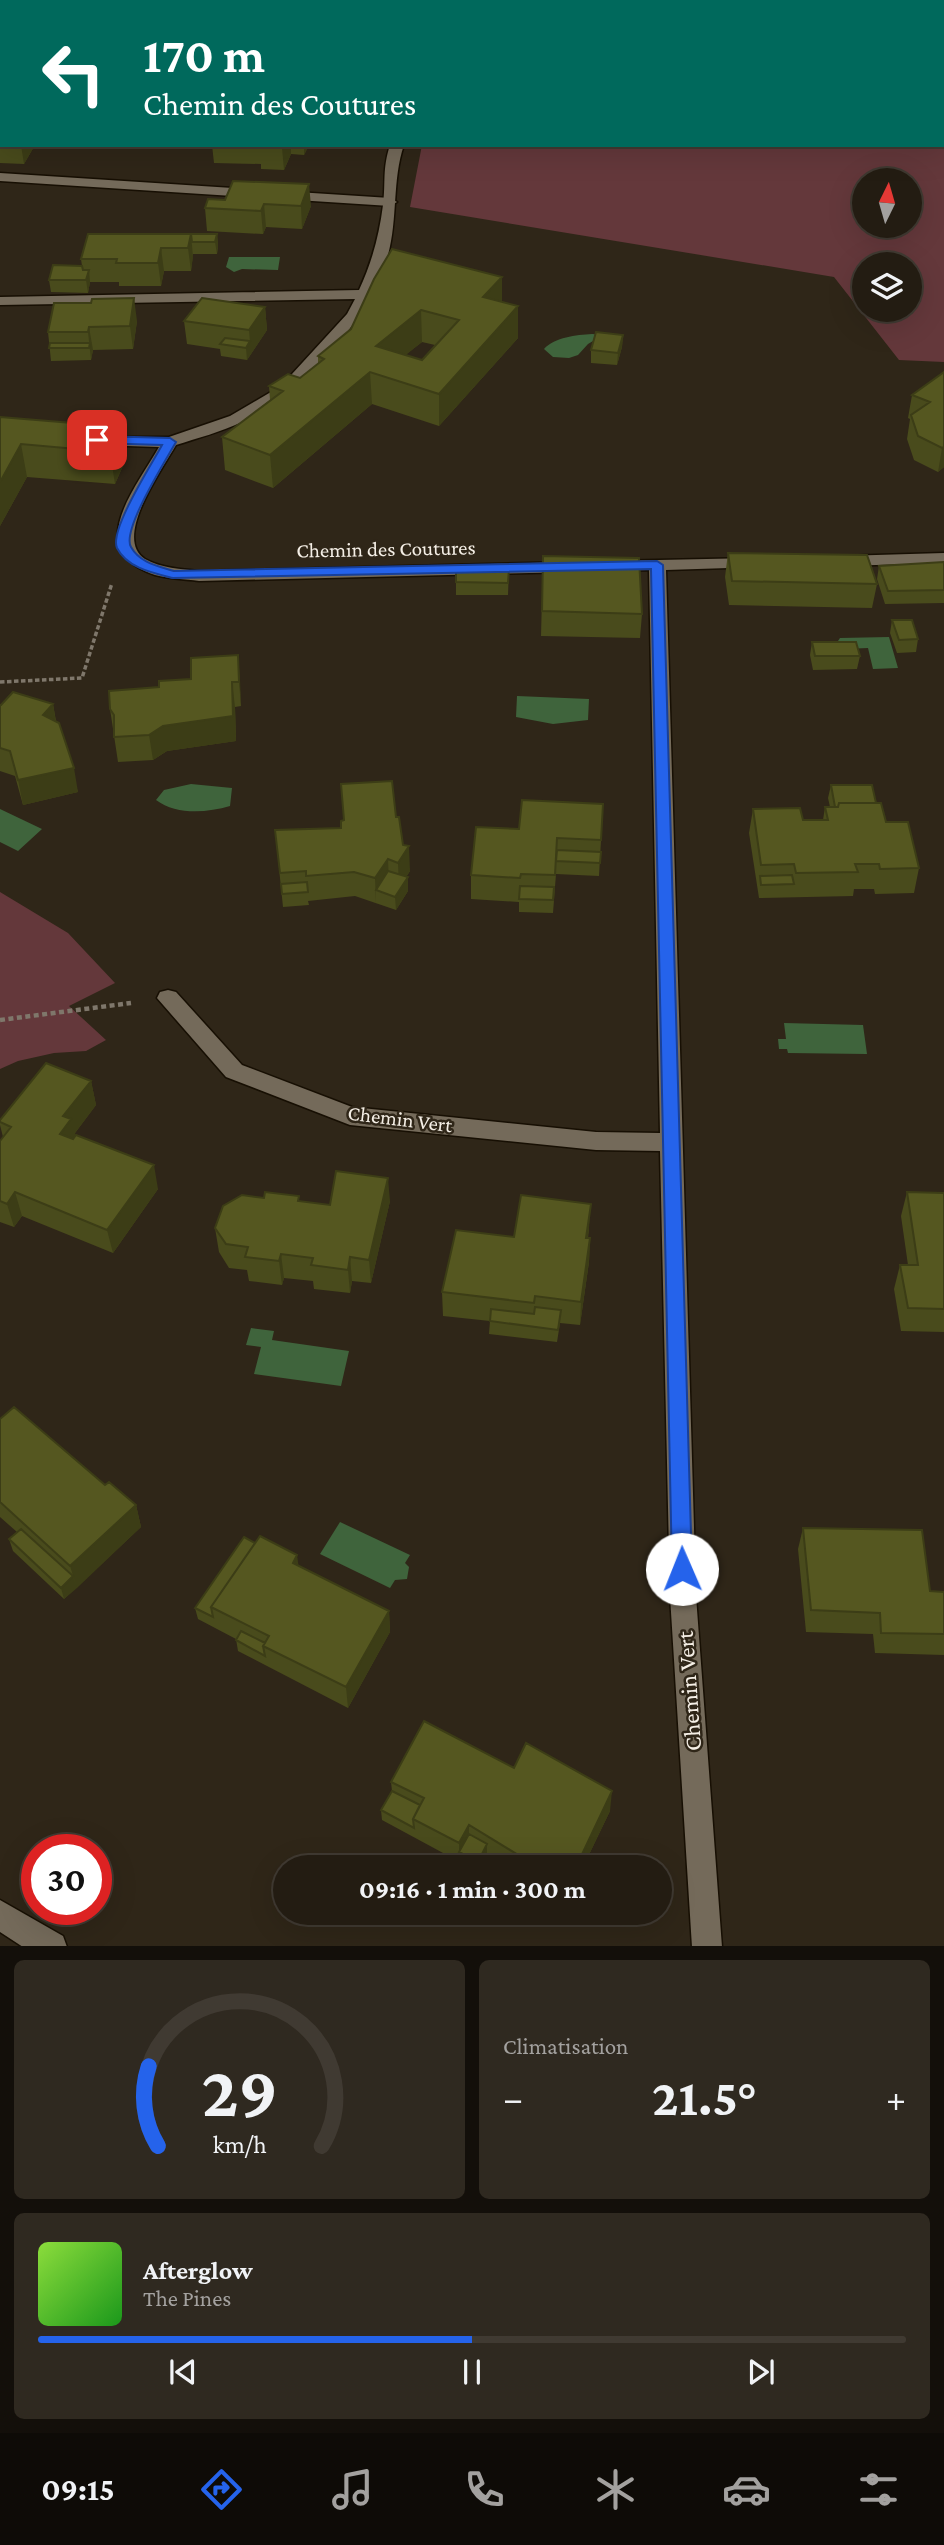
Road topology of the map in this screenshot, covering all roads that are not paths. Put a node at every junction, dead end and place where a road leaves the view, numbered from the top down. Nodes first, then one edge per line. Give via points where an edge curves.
1 (396, 147) edge
2 (0, 177) edge
3 (390, 202) junction
4 (365, 294) junction
5 (0, 301) edge
6 (78, 440) edge
7 (170, 442) junction
8 (944, 558) edge
9 (821, 561) edge
10 (766, 563) edge
11 (657, 565) junction
12 (168, 998) road end
13 (672, 1142) junction
14 (0, 1915) edge
15 (50, 1946) edge
16 (707, 1946) edge

1 - 3 street via 390,166
2 - 3 street
3 - 4 street via 381,257
4 - 5 street
4 - 7 street via 354,316 286,389 236,419
6 - 7 street
7 - 11 street, Chemin des Coutures via 122,536 130,556 153,570 199,576
8 - 9 street
10 - 11 street, Chemin des Coutures
11 - 13 street, Chemin Vert
12 - 13 street, Chemin Vert via 234,1071 350,1116 596,1141
13 - 16 street, Chemin Vert via 683,1596
14 - 15 street

